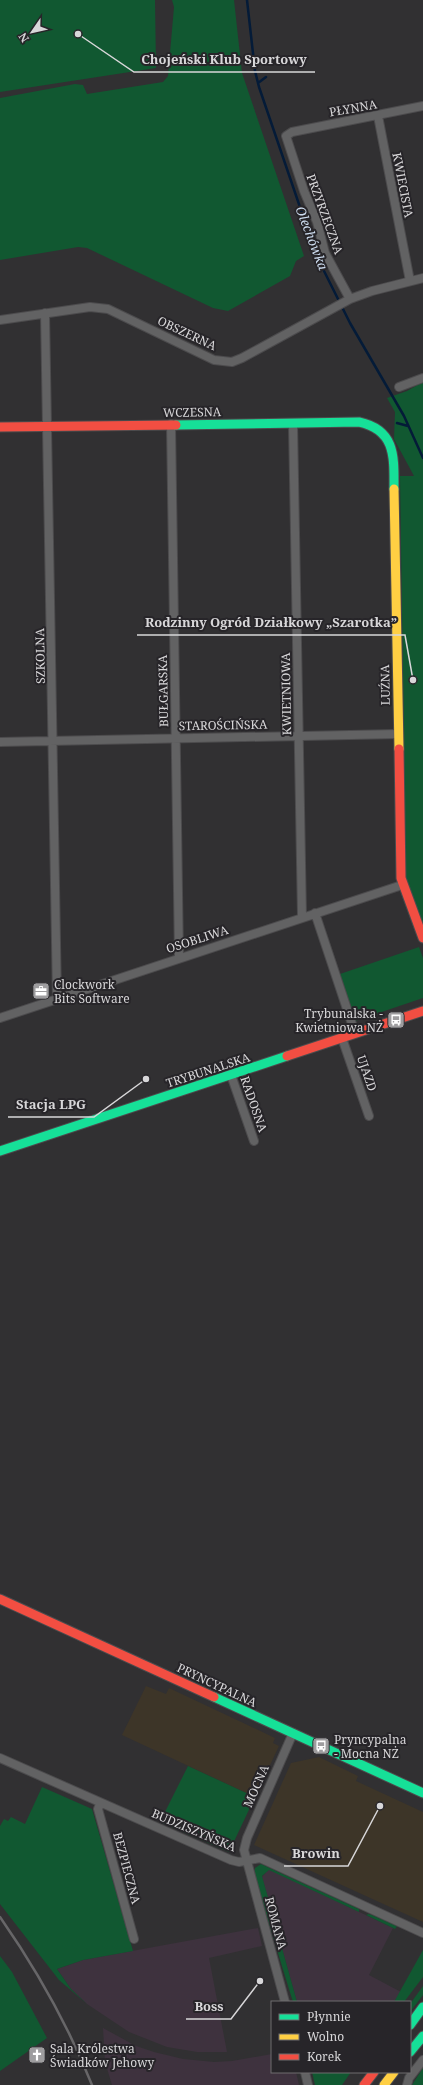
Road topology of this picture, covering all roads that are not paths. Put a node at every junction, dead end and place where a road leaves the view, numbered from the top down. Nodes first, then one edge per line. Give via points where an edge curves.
1 (423, 106) edge
2 (378, 116) junction
3 (287, 134) joint
4 (423, 278) edge
5 (410, 281) junction
6 (348, 301) junction
7 (45, 313) junction
8 (0, 320) edge
9 (423, 378) edge
10 (399, 387) dead end
11 (293, 423) junction
12 (171, 424) junction
13 (48, 426) junction
14 (0, 427) edge
15 (382, 430) joint
16 (398, 734) junction
17 (299, 736) junction
18 (176, 738) junction
19 (53, 741) junction
20 (0, 742) edge
21 (402, 885) junction
22 (316, 913) junction
23 (302, 917) junction
24 (423, 938) edge
25 (179, 958) junction
26 (58, 999) junction
27 (423, 1011) edge
28 (0, 1018) edge
29 (355, 1033) junction
30 (342, 1038) junction
31 (231, 1075) junction
32 (369, 1116) dead end
33 (254, 1141) dead end
34 (0, 1151) edge
35 (0, 1599) edge
36 (293, 1733) junction
37 (0, 1758) edge
38 (423, 1793) edge
39 (100, 1804) junction
40 (244, 1850) joint
41 (247, 1859) junction
42 (423, 1933) edge
43 (134, 1939) dead end
44 (285, 2001) edge
45 (423, 2007) edge
46 (411, 2023) edge
47 (423, 2036) edge
48 (411, 2051) edge
49 (423, 2060) edge
50 (305, 2073) edge
51 (373, 2073) edge
52 (393, 2073) edge
53 (308, 2085) edge
54 (364, 2085) edge
55 (384, 2085) edge
56 (407, 2085) edge

1 - 2 street, PŁYNNA
2 - 3 street, PŁYNNA
2 - 5 street, KWIECISTA
3 - 6 street, PRZYRZECZNA via 286,139 317,222 325,253
4 - 5 street, OBSZERNA
5 - 6 street, OBSZERNA via 372,291
6 - 7 street, OBSZERNA via 242,358 225,362 214,360 108,309 90,307
7 - 8 street, OBSZERNA
7 - 13 street, SZKOLNA
9 - 10 street
11 - 12 street, WCZESNA
11 - 15 street, WCZESNA via 359,422 371,424
11 - 17 street, KWIETNIOWA
12 - 13 street, WCZESNA
12 - 18 street, BUŁGARSKA
13 - 14 street, WCZESNA
13 - 19 street, SZKOLNA
15 - 16 street, LUŹNA via 390,442 394,478
16 - 17 street, STAROŚCIŃSKA
16 - 21 street, LUŹNA
17 - 18 street, STAROŚCIŃSKA
17 - 23 street, KWIETNIOWA
18 - 19 street, STAROŚCIŃSKA
18 - 25 street, BUŁGARSKA
19 - 20 street, STAROŚCIŃSKA
19 - 26 street, SZKOLNA
21 - 22 street, OSOBLIWA
21 - 24 street, LUŹNA
22 - 23 street, OSOBLIWA
22 - 29 street
23 - 25 street, OSOBLIWA
25 - 26 street, OSOBLIWA
26 - 28 street, OSOBLIWA
27 - 29 street, TRYBUNALSKA
29 - 30 street, TRYBUNALSKA
30 - 31 street, TRYBUNALSKA
30 - 32 street, UJAZD
31 - 33 street, RADOSNA
31 - 34 street, TRYBUNALSKA
35 - 36 street, PRYNCYPALNA
36 - 38 street, PRYNCYPALNA
36 - 40 street, MOCNA
37 - 39 street, BUDZISZYŃSKA
39 - 41 street, BUDZISZYŃSKA via 231,1860 239,1862
39 - 43 street, BEZPIECZNA via 98,1809
40 - 41 street, ROMANA
41 - 42 street, BUDZISZYŃSKA via 260,1858
41 - 44 street, ROMANA
45 - 46 street
47 - 48 street
49 - 56 street via 409,2078
50 - 53 street
51 - 54 street
52 - 55 street

